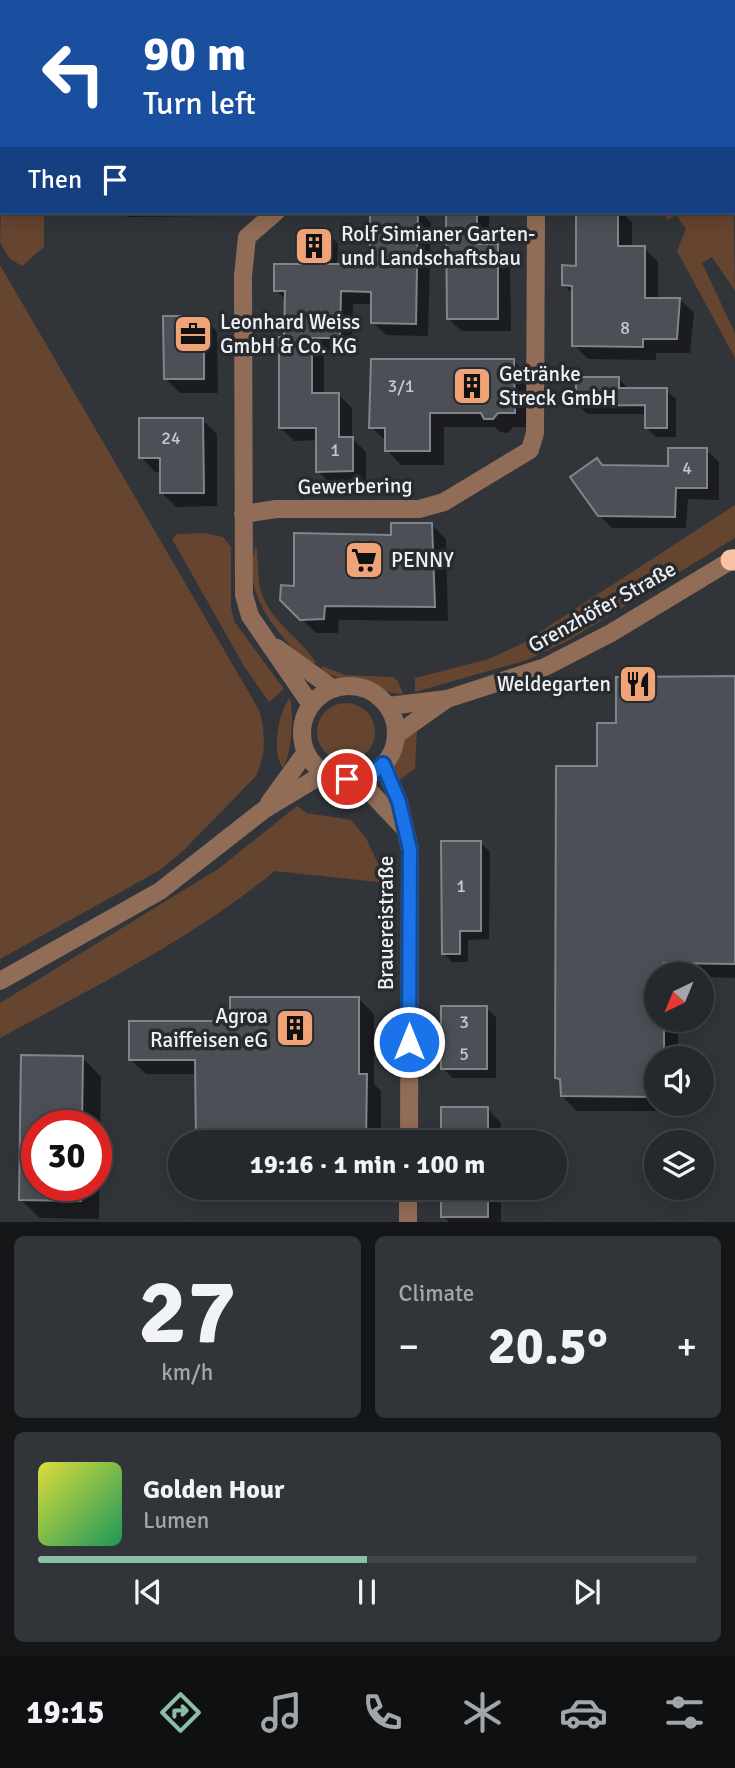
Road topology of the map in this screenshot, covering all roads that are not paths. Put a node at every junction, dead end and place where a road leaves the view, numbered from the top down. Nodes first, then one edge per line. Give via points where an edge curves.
1 (274, 214) edge
2 (536, 214) edge
3 (243, 514) junction
4 (734, 559) edge
5 (268, 642) junction
6 (332, 688) junction
7 (447, 699) junction
8 (311, 705) junction
9 (388, 706) junction
10 (396, 735) junction
11 (306, 752) junction
12 (383, 764) junction
13 (325, 773) junction
14 (358, 779) junction
15 (265, 809) junction
16 (405, 829) junction
17 (0, 981) edge
18 (409, 1130) edge
19 (408, 1200) edge
20 (408, 1222) edge

1 - 3 street via 247,237 243,276
2 - 3 street, Gewerbering via 535,433 530,450 444,502 419,509 276,509
3 - 5 street via 244,595 250,616
4 - 7 street, Grenzhöfer Straße via 545,667
5 - 6 street
5 - 8 street
6 - 8 street
6 - 9 street via 363,688
7 - 9 street, Grenzhöfer Straße
7 - 10 street, Grenzhöfer Straße
8 - 11 street via 302,728
9 - 10 street
10 - 12 street
11 - 13 street
11 - 15 street
12 - 14 street
12 - 16 street, Brauereistraße
13 - 14 street
13 - 15 street
14 - 16 street, Brauereistraße
15 - 17 street via 160,891
16 - 18 street, Brauereistraße via 410,850
19 - 20 street

